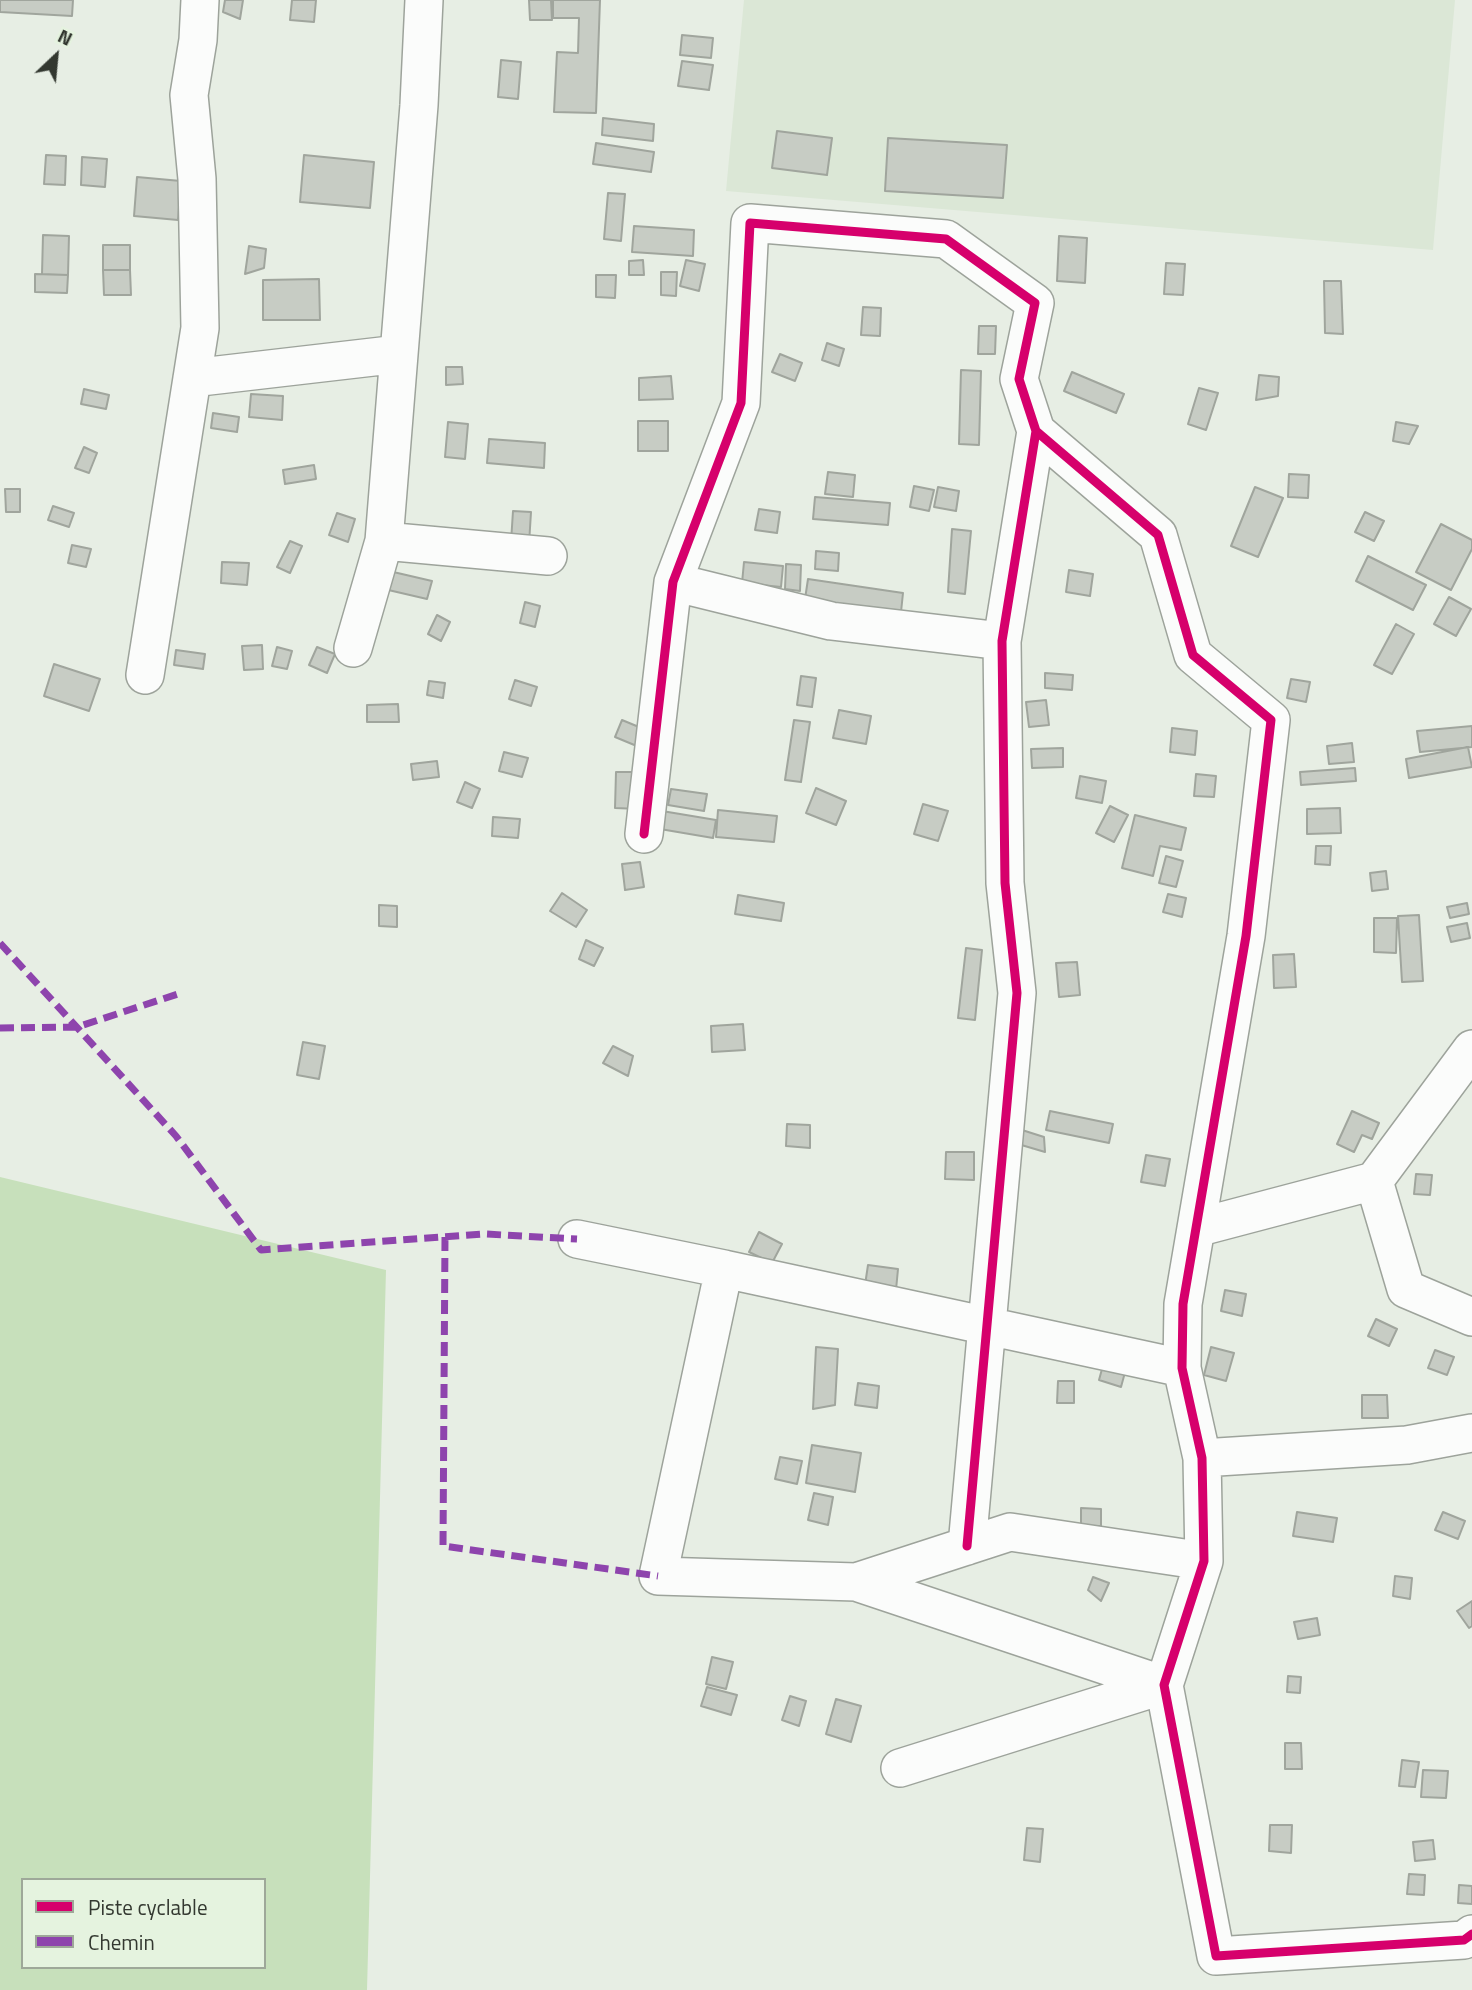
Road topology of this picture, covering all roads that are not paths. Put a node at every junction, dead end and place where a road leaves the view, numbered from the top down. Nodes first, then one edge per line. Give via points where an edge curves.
1 (200, 0) edge
2 (424, 0) edge
3 (399, 354) junction
4 (192, 378) junction
5 (1036, 430) junction
6 (384, 541) junction
7 (548, 556) dead end
8 (673, 582) junction
9 (1002, 641) junction
10 (353, 648) dead end
11 (145, 675) dead end
12 (644, 834) dead end
13 (1472, 1049) edge
14 (1374, 1181) junction
15 (1196, 1228) junction
16 (577, 1239) dead end
17 (724, 1269) junction
18 (1472, 1317) edge
19 (987, 1326) junction
20 (1182, 1368) junction
21 (1472, 1433) edge
22 (1202, 1458) junction
23 (967, 1546) junction
24 (1204, 1561) junction
25 (856, 1582) junction
26 (1164, 1685) junction
27 (900, 1768) dead end
28 (1472, 1934) edge

1 - 4 street via 189,95 197,178 200,328
2 - 3 street
3 - 4 street
3 - 6 street
4 - 11 street
5 - 8 street via 1020,379 1035,303 946,239 750,223 741,403
5 - 9 street
5 - 15 street via 1158,535 1193,655 1272,720 1246,936
6 - 7 street
6 - 10 street
8 - 9 street via 831,621
8 - 12 street
9 - 19 street via 1005,883 1017,993
13 - 14 street
14 - 15 street
14 - 18 street via 1406,1289
15 - 20 street via 1183,1304
16 - 17 street
17 - 19 street
17 - 25 street via 658,1576
19 - 20 street
19 - 23 street
20 - 22 street
21 - 22 street via 1407,1445
22 - 24 street
23 - 24 street via 1010,1532
23 - 25 street
24 - 26 street
25 - 26 street
26 - 27 street
26 - 28 street via 1216,1956 1464,1940

